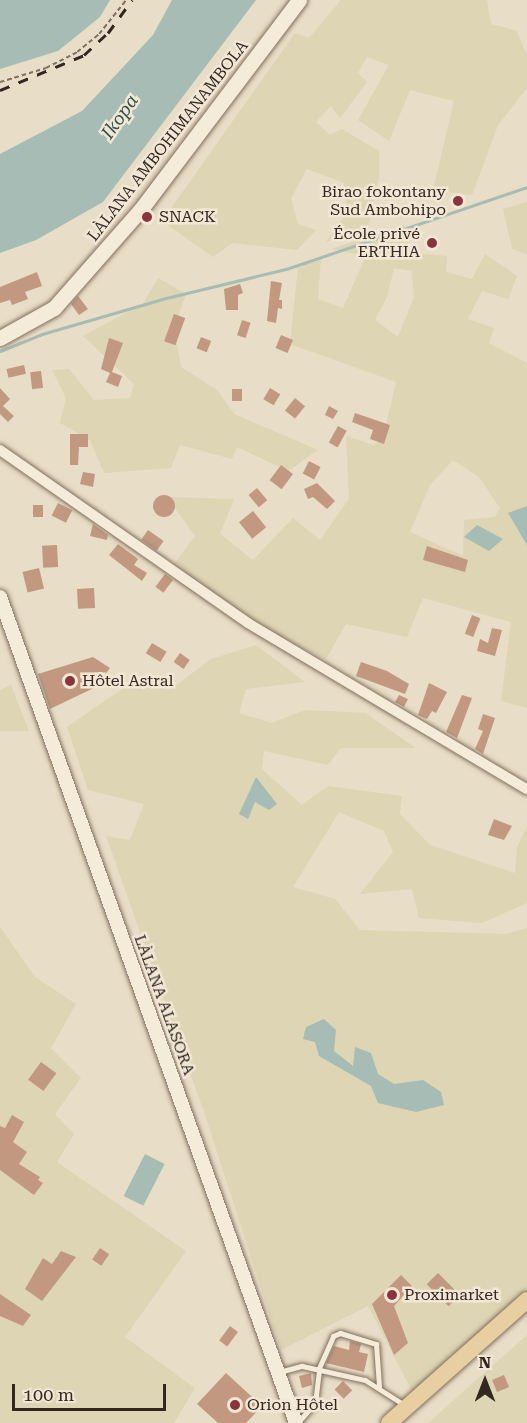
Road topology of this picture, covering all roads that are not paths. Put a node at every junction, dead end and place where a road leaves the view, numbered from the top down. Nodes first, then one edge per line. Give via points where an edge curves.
1 (299, 0) edge
2 (0, 338) edge
3 (0, 450) edge
4 (0, 597) edge
5 (527, 789) edge
6 (527, 1300) edge
7 (319, 1368) junction
8 (279, 1372) junction
9 (379, 1386) junction
10 (407, 1407) junction
11 (296, 1423) edge
12 (389, 1423) edge

1 - 2 main road, LÀLANA AMBOHIMANAMBOLA via 141,209 54,308
3 - 5 street via 248,622
4 - 8 street, LÀLANA ALASORA
6 - 10 main road
7 - 8 lane via 302,1366
7 - 9 lane
7 - 9 lane via 333,1336 340,1333 373,1342 379,1347
7 - 11 lane via 315,1403
8 - 11 street, LÀLANA ALASORA
9 - 10 lane
10 - 12 main road

